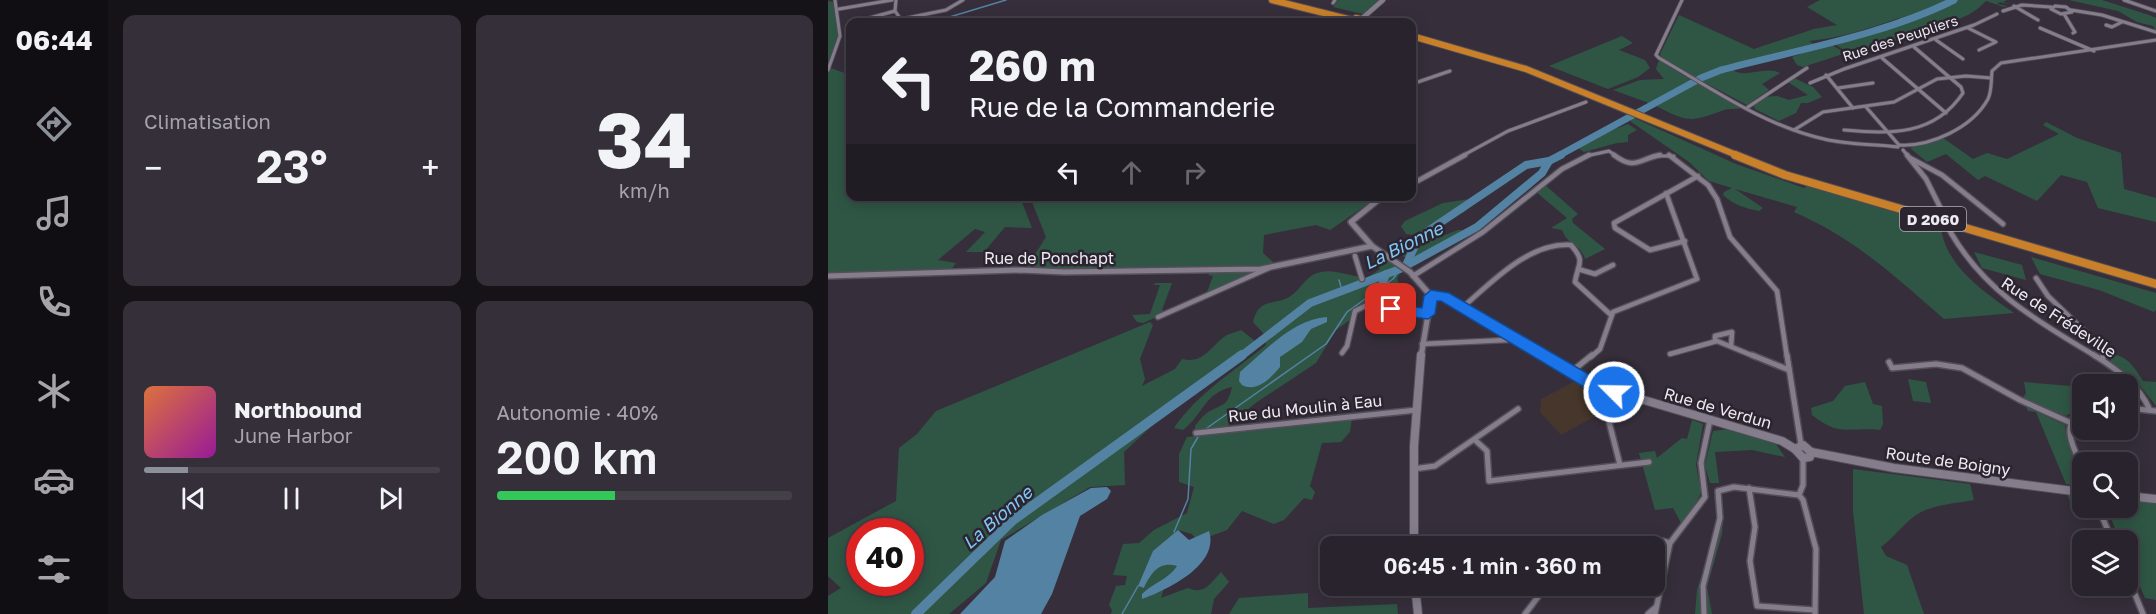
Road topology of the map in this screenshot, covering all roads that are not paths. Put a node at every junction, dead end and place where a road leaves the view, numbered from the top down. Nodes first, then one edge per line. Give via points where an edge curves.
1 (835, 0) edge
2 (894, 0) edge
3 (963, 0) edge
4 (1272, 0) edge
5 (1285, 0) edge
6 (1383, 0) edge
7 (1682, 0) edge
8 (2052, 0) edge
9 (2124, 0) edge
10 (2057, 5) junction
11 (2014, 6) junction
12 (2051, 7) junction
13 (839, 9) junction
14 (2071, 10) junction
15 (896, 11) junction
16 (2003, 11) dead end
17 (2156, 11) edge
18 (1997, 14) dead end
19 (2064, 14) junction
20 (870, 18) edge
21 (900, 18) edge
22 (913, 18) edge
23 (1342, 18) edge
24 (1357, 18) edge
25 (1363, 18) edge
26 (2038, 20) dead end
27 (2122, 22) junction
28 (2106, 25) dead end
29 (1968, 28) junction
30 (2040, 28) dead end
31 (2156, 32) edge
32 (2073, 33) dead end
33 (1416, 35) edge
34 (1936, 40) junction
35 (2156, 40) edge
36 (1914, 47) junction
37 (1979, 50) dead end
38 (2094, 51) junction
39 (1882, 58) junction
40 (1963, 59) dead end
41 (1807, 68) dead end
42 (828, 70) edge
43 (1450, 71) dead end
44 (1826, 75) junction
45 (1949, 76) junction
46 (1991, 78) junction
47 (1416, 83) edge
48 (1810, 83) dead end
49 (1873, 83) dead end
50 (1838, 88) junction
51 (1917, 88) junction
52 (1587, 102) dead end
53 (1748, 107) junction
54 (1866, 107) junction
55 (1853, 108) junction
56 (1946, 113) junction
57 (1794, 130) junction
58 (1844, 130) dead end
59 (1888, 133) junction
60 (1710, 145) junction
61 (1901, 147) junction
62 (1910, 158) junction
63 (1698, 176) junction
64 (1416, 182) edge
65 (1666, 193) junction
66 (1378, 201) edge
67 (2003, 224) dead end
68 (1685, 241) junction
69 (1372, 246) junction
70 (1354, 253) junction
71 (1613, 265) dead end
72 (1269, 268) junction
73 (1578, 269) junction
74 (828, 276) edge
75 (1413, 276) junction
76 (2036, 278) dead end
77 (2156, 278) edge
78 (1362, 279) dead end
79 (2156, 284) edge
80 (1431, 296) junction
81 (1464, 307) junction
82 (1428, 314) junction
83 (1611, 315) junction
84 (1158, 317) dead end
85 (1513, 338) junction
86 (1715, 341) junction
87 (1422, 344) junction
88 (1731, 346) junction
89 (1342, 352) dead end
90 (1670, 354) dead end
91 (2103, 358) junction
92 (1889, 362) dead end
93 (1789, 370) junction
94 (1571, 372) junction
95 (1579, 376) joint
96 (1600, 387) joint
97 (1623, 395) junction
98 (1518, 409) dead end
99 (2138, 409) edge
100 (1417, 410) junction
101 (2153, 410) edge
102 (2072, 418) edge
103 (1710, 420) junction
104 (2069, 422) junction
105 (1196, 433) dead end
106 (1475, 440) junction
107 (1798, 447) junction
108 (1811, 452) junction
109 (2076, 452) edge
110 (1803, 459) junction
111 (1649, 462) dead end
112 (1620, 465) junction
113 (1413, 469) junction
114 (1749, 488) junction
115 (2072, 492) edge
116 (1798, 495) junction
117 (2138, 497) edge
118 (2156, 499) edge
119 (1414, 536) edge
120 (1665, 541) edge
121 (1670, 543) junction
122 (1416, 596) edge
123 (1537, 596) edge
124 (2135, 596) edge
125 (1656, 610) edge
126 (1815, 612) edge
127 (1418, 614) edge
128 (1525, 614) edge
129 (1648, 614) edge
130 (1704, 614) edge
131 (2143, 614) edge

1 - 13 street
2 - 13 street
2 - 15 street
3 - 22 street via 946,10
4 - 23 highway
5 - 24 highway
6 - 25 street, bridge
7 - 53 street via 1656,55
8 - 10 street
9 - 17 street
10 - 12 street
10 - 14 street
11 - 12 street
11 - 16 street
11 - 26 street
12 - 19 street
13 - 42 street via 839,50
14 - 19 street
14 - 27 street
15 - 20 street
15 - 21 street
18 - 29 street, Rue des Peupliers
19 - 32 street
27 - 28 street via 2112,27
27 - 31 street
29 - 34 street, Rue des Peupliers
29 - 37 street via 1996,42
30 - 38 street
33 - 60 highway, D 2060 via 1526,69
34 - 36 street, Rue des Peupliers
34 - 40 street
35 - 38 street
36 - 39 street, Rue des Peupliers
36 - 45 street
38 - 46 street via 2001,63 1994,68
39 - 44 street, Rue des Peupliers
39 - 51 street
41 - 53 street
43 - 47 street
44 - 48 street, Rue des Peupliers
44 - 50 street
45 - 46 street
45 - 51 street
45 - 56 street via 1963,93
46 - 61 street via 1989,98 1959,129
49 - 50 street
50 - 55 street
51 - 54 street via 1894,102
51 - 56 street
52 - 64 street via 1508,131
53 - 57 street
54 - 55 street
54 - 59 street, Rue de Frédeville
55 - 57 street via 1823,112
56 - 59 street via 1916,128
57 - 61 street via 1824,140
58 - 59 street
59 - 61 street, Rue de Frédeville
60 - 77 highway, D 2060 via 1837,188
60 - 79 highway, D 2060 via 1839,193
61 - 62 street, Rue de Frédeville
62 - 67 street via 1917,158
62 - 91 street, Rue de Frédeville, bridge via 1926,179 1964,257 1993,289
63 - 65 street
63 - 75 street via 1670,153 1628,165 1609,151 1600,151 1549,178 1474,238
63 - 93 street via 1714,193 1730,237 1777,291
65 - 68 street
65 - 68 street via 1615,220 1614,225 1650,250
66 - 69 street via 1351,222
68 - 83 street via 1697,279
69 - 70 street, Rue de Ponchapt
69 - 75 street
70 - 72 street, Rue de Ponchapt
70 - 78 street
71 - 73 street via 1595,274
72 - 74 street, Rue de Ponchapt
72 - 84 street, Rue de Ponchapt
73 - 81 street via 1581,260 1577,250 1554,243 1483,289
73 - 83 street via 1578,286
75 - 80 street
76 - 91 street via 2048,296 2104,350
80 - 81 street, Rue de Verdun via 1441,295
80 - 82 street
81 - 85 street, Rue de Verdun
82 - 87 street
82 - 89 street via 1369,304 1355,311
83 - 94 street via 1600,349
85 - 87 street
85 - 94 street, Rue de Verdun
86 - 88 street
86 - 88 street via 1715,336 1732,332
86 - 90 street
87 - 100 street
88 - 93 street
91 - 101 street, Rue de Frédeville via 2135,385
92 - 104 street via 1892,368 1937,364 1962,368
93 - 107 street
94 - 95 street, Rue de Verdun
95 - 96 street, Rue de Verdun
96 - 97 street, Rue de Verdun
97 - 103 street, Rue de Verdun
97 - 112 street via 1606,411
98 - 106 street
99 - 101 street
100 - 105 street, Rue du Moulin à Eau
100 - 113 street
102 - 104 street
103 - 107 street, Rue de Verdun
103 - 121 street via 1701,463 1705,497
104 - 109 street
106 - 112 street via 1486,451 1489,481
106 - 113 street via 1436,466
107 - 108 street, Rue de Verdun
107 - 110 street via 1796,453
108 - 110 street via 1810,457
108 - 115 street, Route de Boigny via 1894,468
110 - 116 street via 1803,485
111 - 112 street
113 - 119 street
114 - 116 street
114 - 126 street via 1755,528 1750,561 1758,606
114 - 130 street via 1718,491 1720,518 1703,586
116 - 126 street via 1803,500 1815,544
117 - 118 street
120 - 121 street
121 - 125 street
122 - 127 street
123 - 128 street
124 - 131 street
125 - 129 street

